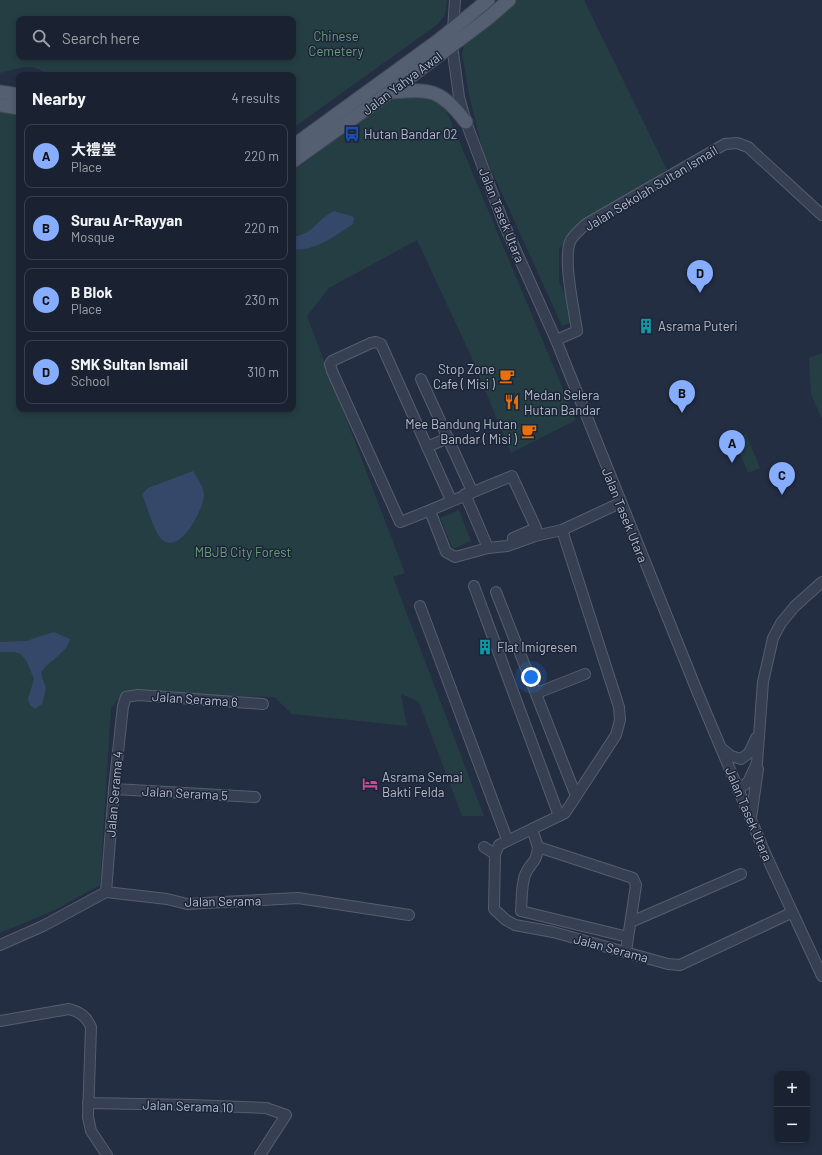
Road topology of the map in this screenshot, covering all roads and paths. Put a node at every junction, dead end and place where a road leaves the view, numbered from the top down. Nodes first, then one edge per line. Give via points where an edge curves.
1 (455, 0) edge
2 (488, 0) edge
3 (509, 0) edge
4 (452, 30) junction
5 (452, 45) junction
6 (0, 92) edge
7 (390, 92) junction
8 (16, 95) edge
9 (0, 105) edge
10 (16, 108) edge
11 (466, 122) junction
12 (296, 144) edge
13 (296, 159) edge
14 (822, 215) edge
15 (556, 340) junction
16 (421, 379) dead end
17 (448, 438) junction
18 (427, 447) junction
19 (468, 493) junction
20 (451, 500) junction
21 (620, 503) junction
22 (430, 511) junction
23 (562, 530) junction
24 (516, 543) junction
25 (488, 548) junction
26 (822, 582) edge
27 (474, 586) dead end
28 (496, 592) dead end
29 (420, 606) dead end
30 (585, 674) dead end
31 (537, 693) junction
32 (128, 696) joint
33 (263, 704) dead end
34 (758, 733) junction
35 (721, 748) junction
36 (757, 750) junction
37 (114, 789) junction
38 (738, 790) junction
39 (576, 796) junction
40 (255, 797) dead end
41 (558, 816) junction
42 (751, 821) junction
43 (533, 832) junction
44 (507, 839) junction
45 (484, 847) dead end
46 (538, 848) junction
47 (495, 854) junction
48 (741, 874) dead end
49 (106, 892) junction
50 (791, 912) junction
51 (409, 915) dead end
52 (631, 922) junction
53 (627, 944) junction
54 (0, 945) edge
55 (822, 976) edge
56 (0, 1021) edge
57 (88, 1103) junction
58 (107, 1155) edge
59 (260, 1155) edge

1 - 4 street, Jalan Tasek Utara
2 - 4 main road, Jalan Yahya Awal
3 - 5 main road, Jalan Yahya Awal
4 - 5 street, Jalan Tasek Utara
4 - 12 main road, Jalan Yahya Awal
5 - 7 main road, Jalan Yahya Awal
5 - 11 street, Jalan Tasek Utara via 459,97
6 - 8 main road
7 - 11 main road via 431,91 451,103
7 - 13 main road, Jalan Yahya Awal
9 - 10 main road
11 - 15 street, Jalan Tasek Utara via 504,224
14 - 15 street, Jalan Sekolah Sultan Ismail via 748,146 737,143 725,144 586,224 575,234 567,255 577,331
15 - 21 street, Jalan Tasek Utara
16 - 17 street
17 - 18 street
17 - 19 street
18 - 20 street
18 - 22 street via 380,343 371,343 331,362 332,371 400,522
19 - 20 street
19 - 24 street via 512,476 536,528 513,538
19 - 25 street
20 - 22 street
21 - 23 street
21 - 35 street, Jalan Tasek Utara
22 - 25 street via 448,554 454,556
23 - 24 street
23 - 39 street via 619,707 620,720 616,735
24 - 25 street via 500,548
26 - 34 street via 795,606 773,638 763,682
27 - 41 street
28 - 31 street
29 - 44 street
30 - 31 street
31 - 39 street
32 - 33 street, Jalan Serama 6
32 - 37 street, Jalan Serama 4 via 123,706
34 - 35 street via 744,758 736,758
34 - 36 street
35 - 38 street, Jalan Tasek Utara
36 - 38 street via 757,763 751,776
36 - 42 street via 760,759
37 - 40 street, Jalan Serama 5
37 - 49 street, Jalan Serama 4
38 - 42 street, Jalan Tasek Utara
39 - 41 street via 565,813
41 - 43 street
42 - 50 street, Jalan Tasek Utara
43 - 44 street
43 - 46 street
44 - 47 street via 499,844
45 - 47 street
46 - 52 street via 633,878 636,885
46 - 53 street via 535,862 524,876 521,911
47 - 53 street, Jalan Serama via 493,904 506,920 553,932
48 - 52 street
49 - 51 street, Jalan Serama via 167,899 187,904 298,898
49 - 54 street via 43,926
50 - 53 street, Jalan Serama via 680,965 668,964
50 - 55 street, Jalan Tasek Utara
52 - 53 street
56 - 57 street via 69,1009 79,1011 88,1019 91,1027
57 - 58 street via 91,1131
57 - 59 street, Jalan Serama 10 via 266,1108 286,1115

